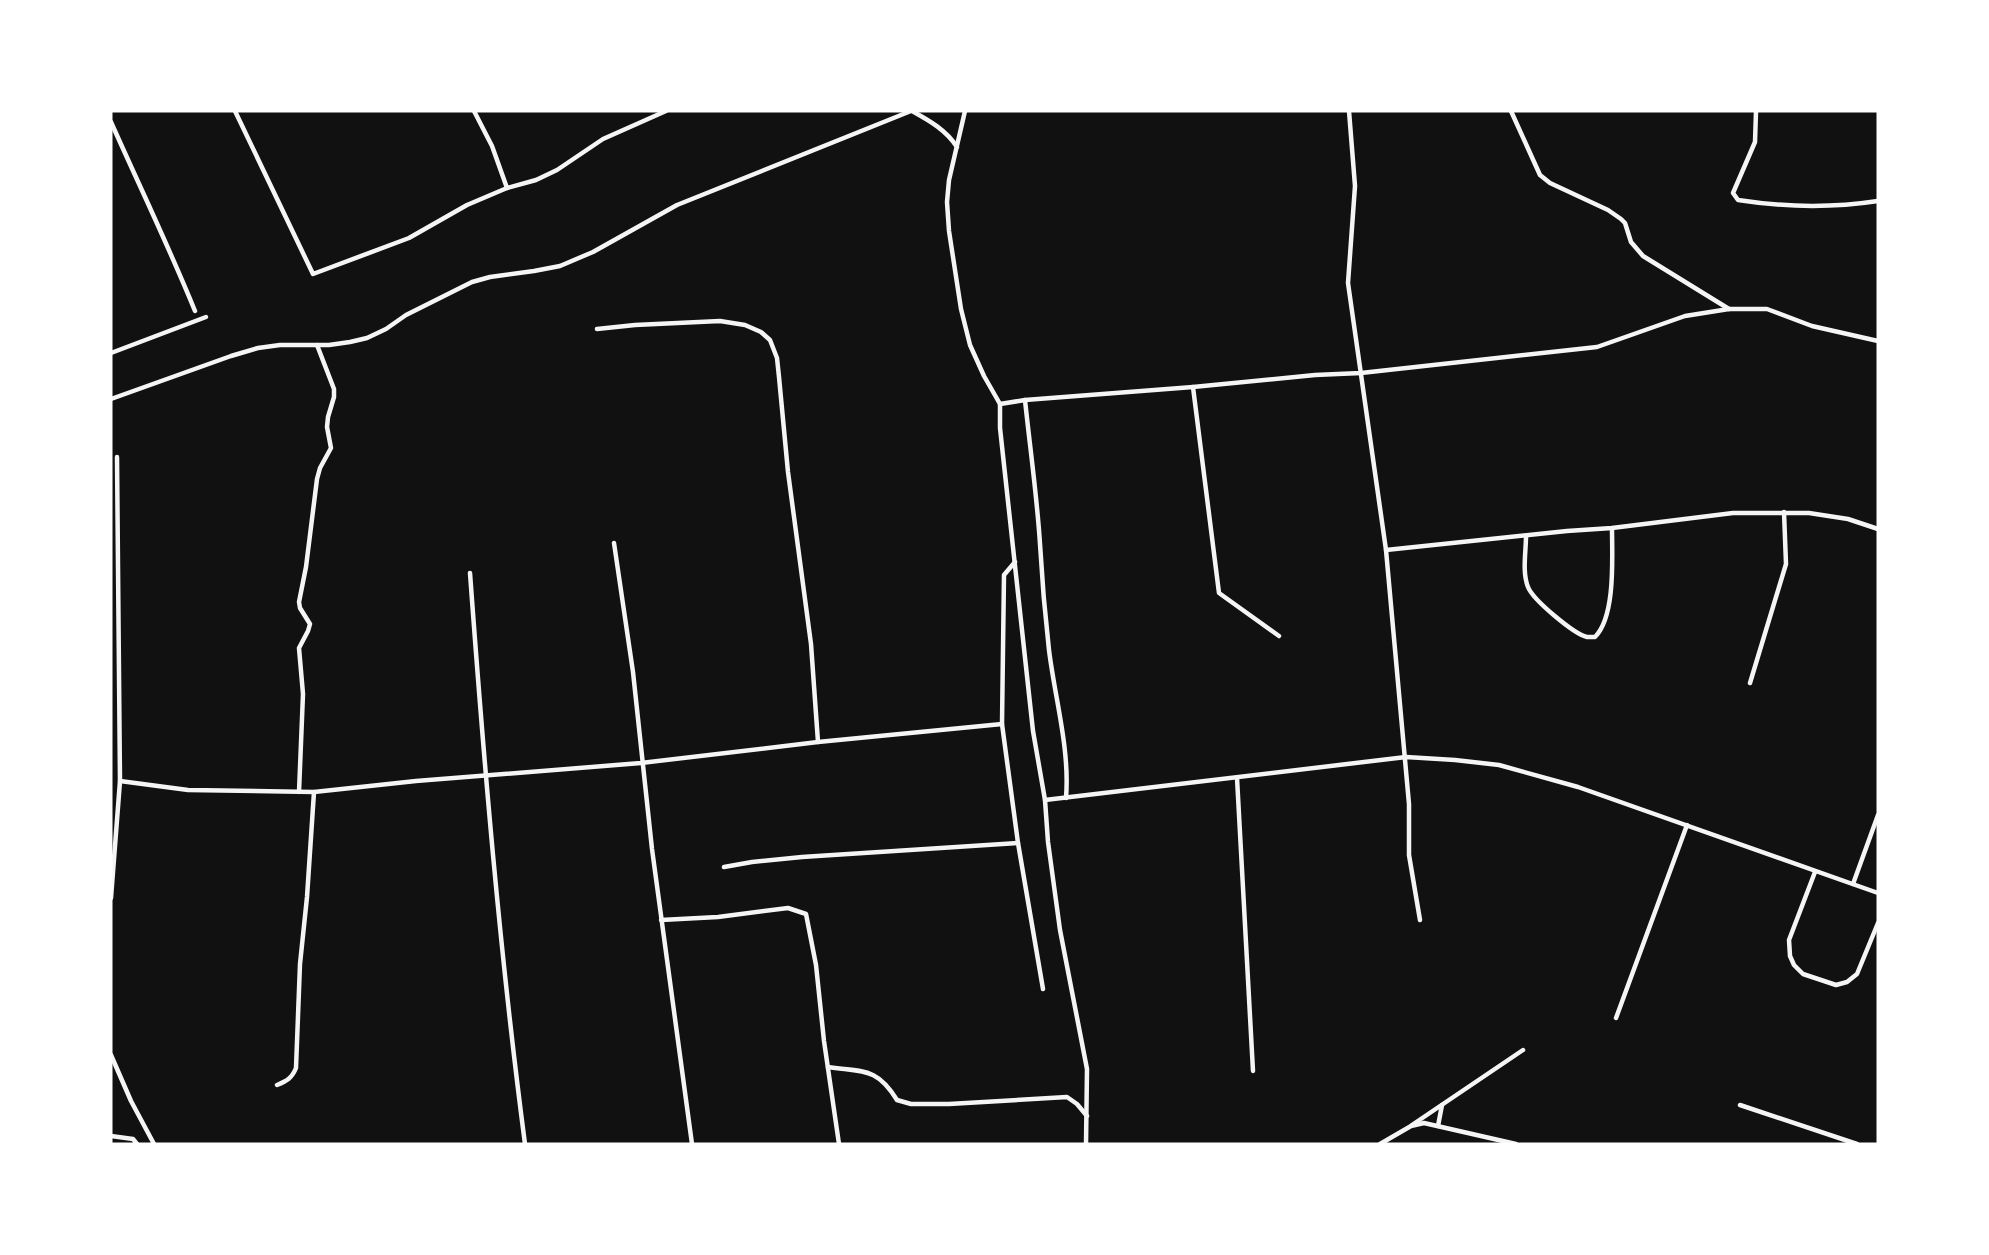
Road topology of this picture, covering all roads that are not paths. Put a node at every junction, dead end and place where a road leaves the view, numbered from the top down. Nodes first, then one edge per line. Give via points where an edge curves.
1 (236, 111) edge
2 (474, 111) edge
3 (666, 111) edge
4 (911, 111) edge
5 (965, 111) edge
6 (1349, 111) edge
7 (1511, 111) edge
8 (1756, 111) edge
9 (111, 122) edge
10 (957, 147) junction
11 (507, 188) junction
12 (1878, 201) edge
13 (1728, 309) junction
14 (196, 311) dead end
15 (206, 317) dead end
16 (597, 329) dead end
17 (1878, 340) edge
18 (317, 345) junction
19 (111, 353) edge
20 (1361, 373) junction
21 (1193, 387) junction
22 (111, 399) edge
23 (1025, 400) junction
24 (1000, 404) junction
25 (117, 457) dead end
26 (1784, 512) junction
27 (1612, 528) junction
28 (1878, 529) edge
29 (1526, 536) junction
30 (614, 543) dead end
31 (1386, 550) junction
32 (1015, 562) junction
33 (470, 573) dead end
34 (1279, 636) dead end
35 (1750, 684) dead end
36 (1002, 724) junction
37 (818, 742) junction
38 (1406, 757) junction
39 (641, 763) junction
40 (485, 776) junction
41 (1237, 778) junction
42 (120, 781) junction
43 (299, 792) junction
44 (314, 792) junction
45 (119, 795) junction
46 (111, 796) edge
47 (1066, 798) junction
48 (1045, 800) junction
49 (1878, 815) edge
50 (1687, 825) junction
51 (1018, 843) junction
52 (724, 867) dead end
53 (1815, 872) junction
54 (1853, 884) junction
55 (1878, 893) edge
56 (111, 898) edge
57 (661, 920) junction
58 (1420, 920) dead end
59 (1878, 923) edge
60 (1043, 989) dead end
61 (1616, 1018) dead end
62 (1523, 1050) dead end
63 (111, 1055) edge
64 (828, 1067) junction
65 (1253, 1071) dead end
66 (277, 1085) dead end
67 (1442, 1105) junction
68 (1740, 1105) dead end
69 (1087, 1117) junction
70 (1411, 1126) junction
71 (1438, 1126) junction
72 (111, 1136) edge
73 (137, 1144) edge
74 (154, 1144) edge
75 (526, 1144) edge
76 (692, 1144) edge
77 (839, 1144) edge
78 (1086, 1144) edge
79 (1380, 1144) edge
80 (1516, 1144) edge
81 (1856, 1144) edge

1 - 11 street via 313,274 409,238 467,205
2 - 11 street via 492,146
3 - 11 street via 603,139 557,170
4 - 10 street via 943,130
4 - 18 street via 677,205 593,252 560,266 481,279 406,315 367,338
5 - 10 street
6 - 20 street via 1355,186 1348,283
7 - 13 street via 1540,175 1621,219 1631,242 1643,256
8 - 12 street via 1756,142 1733,193 1738,200 1803,205
9 - 14 street
10 - 24 street via 947,202 961,309 970,345
13 - 17 street via 1767,309 1812,326
13 - 20 street via 1685,316 1597,347
15 - 19 street
16 - 37 street via 635,324 720,321 744,325 770,340 780,376 788,472 811,644
18 - 22 street via 258,348
18 - 43 street via 330,376 334,397 327,427 331,448 317,479 299,602 310,624 299,648 303,694
20 - 21 street
20 - 31 street
21 - 23 street
21 - 34 street via 1219,593
23 - 24 street
23 - 47 street via 1042,589 1065,754
24 - 32 street
25 - 42 street
26 - 27 street via 1733,513
26 - 28 street via 1848,520
26 - 35 street via 1786,564
27 - 29 street
27 - 29 street via 1611,593 1601,631 1595,637 1587,637 1566,625 1541,605 1528,588
29 - 31 street
30 - 39 street via 633,672
31 - 38 street
32 - 36 street via 1004,576
32 - 48 street via 1033,731
33 - 40 street
36 - 37 street
36 - 51 street
37 - 39 street
38 - 41 street
38 - 50 street via 1498,765 1578,786
38 - 58 street via 1409,855
39 - 40 street
39 - 57 street
40 - 44 street
40 - 75 street
41 - 47 street
41 - 65 street
42 - 43 street via 188,790
42 - 45 street
43 - 44 street
44 - 66 street via 300,964 296,1068 292,1076
45 - 46 street
45 - 56 street
47 - 48 street
48 - 69 street via 1060,930 1087,1070
49 - 54 street
50 - 53 street
50 - 61 street
51 - 52 street via 792,858
51 - 60 street
53 - 54 street
53 - 59 street via 1790,940 1790,956 1803,974 1836,985 1847,982 1858,974
54 - 55 street
57 - 64 street via 788,908 806,914 816,965
57 - 76 street
62 - 67 street
63 - 74 street
64 - 69 street via 874,1074 888,1085 897,1100 911,1104 1067,1097
64 - 77 street
67 - 70 street
67 - 71 street
68 - 81 street
69 - 78 street
70 - 71 street
70 - 79 street
71 - 80 street
72 - 73 street via 133,1140

